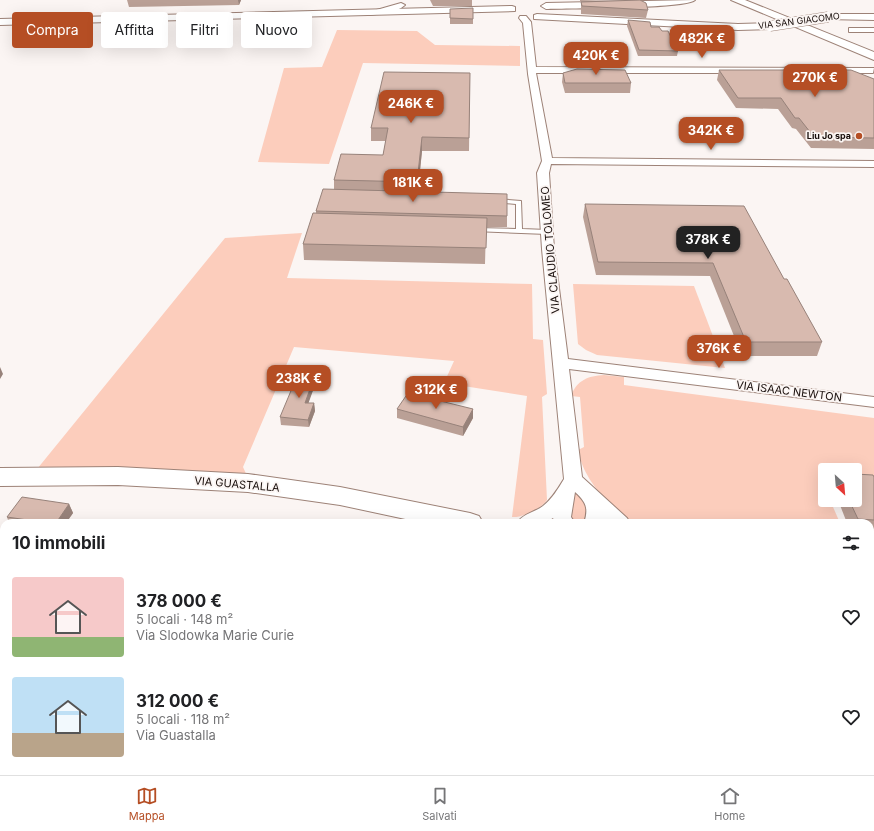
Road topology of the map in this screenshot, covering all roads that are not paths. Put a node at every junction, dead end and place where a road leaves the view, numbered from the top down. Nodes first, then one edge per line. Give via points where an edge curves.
1 (690, 0) edge
2 (736, 0) edge
3 (758, 0) edge
4 (401, 6) edge
5 (534, 14) junction
6 (874, 17) edge
7 (0, 22) edge
8 (852, 30) dead end
9 (874, 30) edge
10 (874, 46) edge
11 (874, 56) edge
12 (854, 62) dead end
13 (532, 70) junction
14 (873, 70) edge
15 (547, 161) junction
16 (874, 164) edge
17 (487, 201) edge
18 (469, 230) edge
19 (519, 231) junction
20 (547, 232) junction
21 (560, 363) junction
22 (874, 402) edge
23 (0, 477) edge
24 (569, 487) junction
25 (595, 500) junction
26 (451, 519) edge
27 (539, 519) edge
28 (563, 519) edge
29 (595, 519) edge
30 (616, 519) edge

1 - 5 street via 563,5 546,8
2 - 11 main road
3 - 10 main road
4 - 5 street, VIA SAN GIACOMO via 475,11 515,10
4 - 7 street via 368,13
5 - 6 street, VIA SAN GIACOMO, bridge via 557,18 725,27 770,26 828,17
5 - 13 street, VIA CLAUDIO TOLOMEO
8 - 9 street, VIA SAN GIACOMO
12 - 14 street
13 - 14 street
13 - 15 street, VIA CLAUDIO TOLOMEO
15 - 16 street
15 - 20 street, VIA CLAUDIO TOLOMEO via 543,173
17 - 19 lane via 519,202
18 - 19 lane
19 - 20 lane
20 - 21 street, VIA CLAUDIO TOLOMEO
21 - 22 street, VIA ISAAC NEWTON
21 - 24 street, VIA CLAUDIO TOLOMEO
23 - 26 main road, VIA GUASTALLA via 118,476 248,483 340,496
24 - 25 street
24 - 27 street via 555,508
24 - 28 street, VIA CLAUDIO TOLOMEO
25 - 29 street
25 - 30 street

